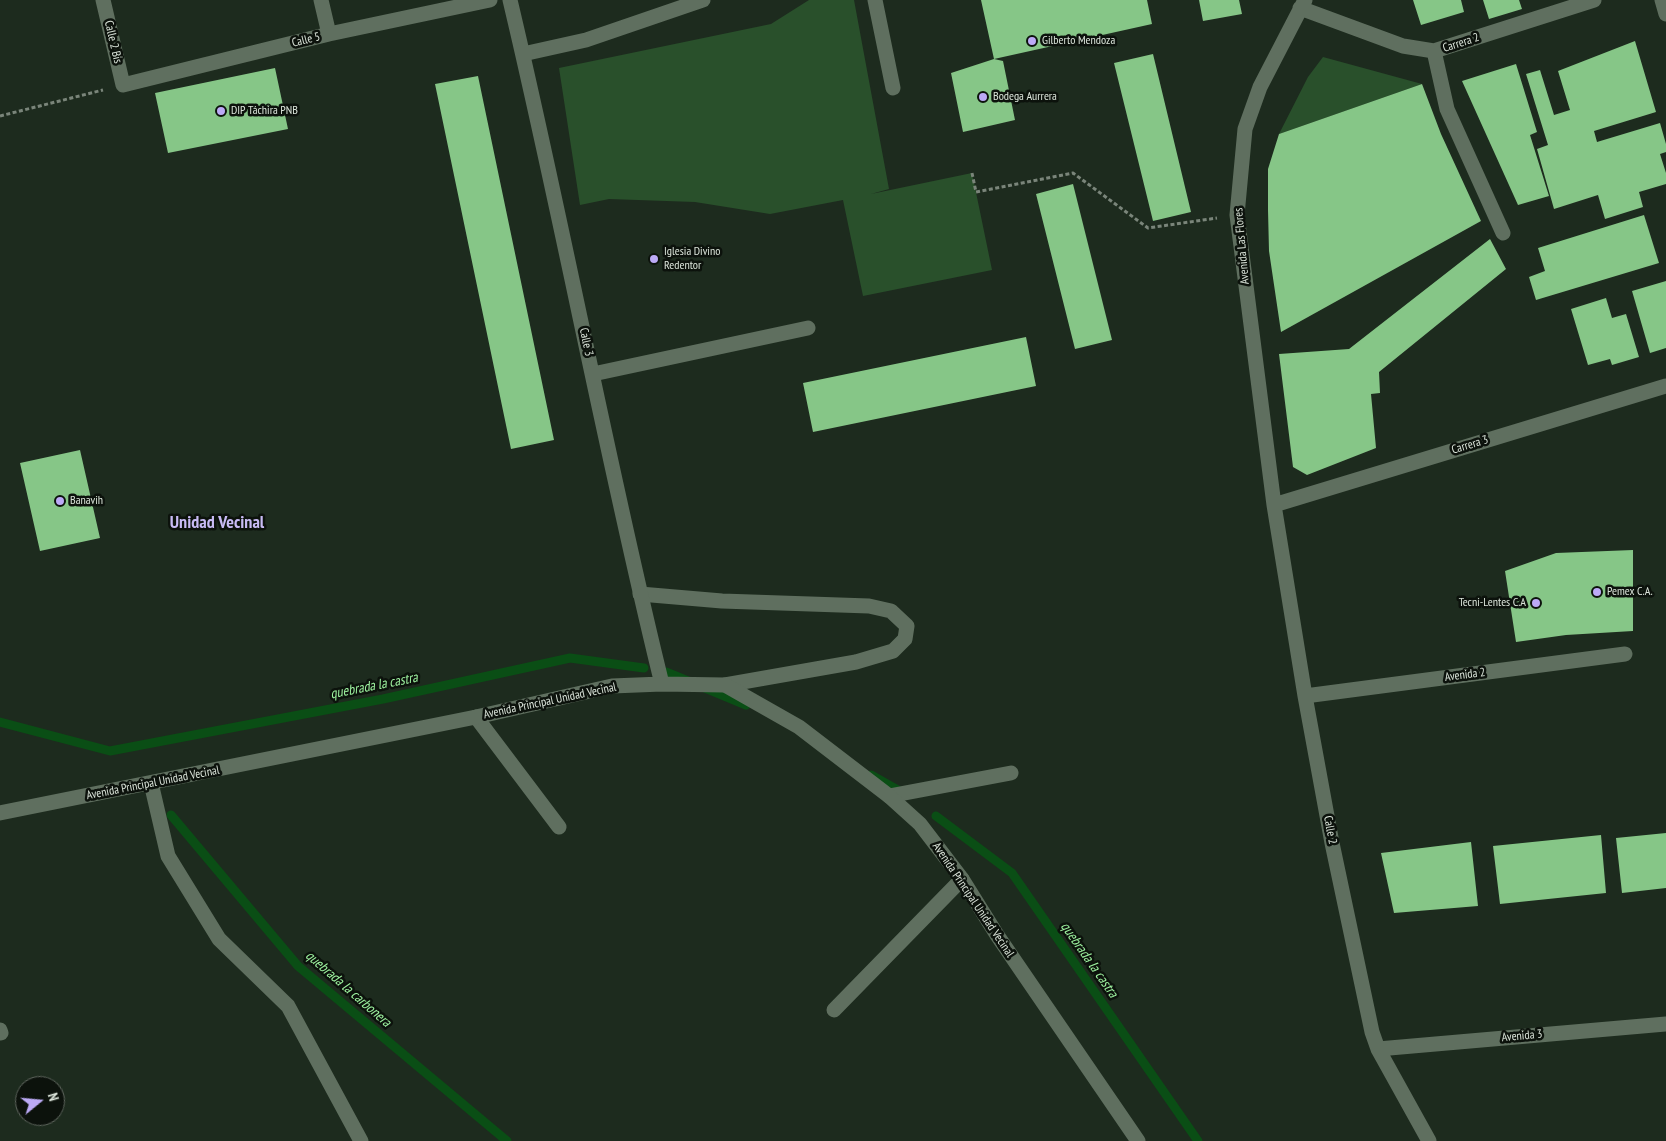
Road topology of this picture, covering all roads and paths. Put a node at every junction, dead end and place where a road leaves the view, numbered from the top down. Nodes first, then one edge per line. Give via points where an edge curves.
1 (103, 0) edge
2 (321, 0) edge
3 (490, 0) edge
4 (510, 0) edge
5 (703, 0) edge
6 (875, 0) edge
7 (1594, 0) edge
8 (1662, 0) edge
9 (1302, 4) edge
10 (1666, 14) edge
11 (329, 34) junction
12 (1434, 51) junction
13 (522, 54) junction
14 (123, 85) junction
15 (893, 88) dead end
16 (0, 116) edge
17 (972, 173) dead end
18 (1237, 215) junction
19 (1503, 233) dead end
20 (808, 328) dead end
21 (593, 374) junction
22 (1666, 386) edge
23 (1274, 505) junction
24 (640, 594) junction
25 (1625, 654) dead end
26 (662, 684) junction
27 (725, 686) junction
28 (1306, 696) junction
29 (476, 717) junction
30 (1011, 773) dead end
31 (151, 783) junction
32 (889, 796) junction
33 (0, 814) edge
34 (559, 827) dead end
35 (962, 879) junction
36 (834, 1010) dead end
37 (1666, 1024) edge
38 (1378, 1048) junction
39 (361, 1141) edge
40 (1138, 1141) edge
41 (1429, 1141) edge

1 - 14 street, Calle 2 Bis
2 - 11 street
3 - 11 street, Calle 5
4 - 13 street, Calle 3
5 - 13 street via 586,40
6 - 15 street
7 - 12 street, Carrera 2
8 - 10 street
9 - 12 street, Carrera 2 via 1402,46
9 - 18 street, Avenida Las Flores via 1260,87 1245,129
11 - 14 street, Calle 5
12 - 19 street via 1447,109
13 - 21 street, Calle 3
14 - 16 path
17 - 18 path via 976,192 1073,173 1148,228
18 - 23 street, Avenida Las Flores
20 - 21 street
21 - 24 street, Calle 3
22 - 23 street, Carrera 3
23 - 28 street, Calle 2
24 - 26 street, Calle 3
24 - 27 street via 869,606 890,611 907,626 905,639 893,651 856,662
25 - 28 street, Avenida 2
26 - 27 street, Avenida Principal Unidad Vecinal
26 - 29 street, Avenida Principal Unidad Vecinal via 612,686
27 - 32 street, Avenida Principal Unidad Vecinal via 799,727
28 - 38 street, Calle 2 via 1332,843
29 - 31 street, Avenida Principal Unidad Vecinal
29 - 34 street
30 - 32 street
31 - 33 street, Avenida Principal Unidad Vecinal
31 - 39 street via 168,856 219,938 288,1006
32 - 35 street, Avenida Principal Unidad Vecinal via 920,824
35 - 36 street
35 - 40 street, Avenida Principal Unidad Vecinal
37 - 38 street, Avenida 3
38 - 41 street, Calle 2

